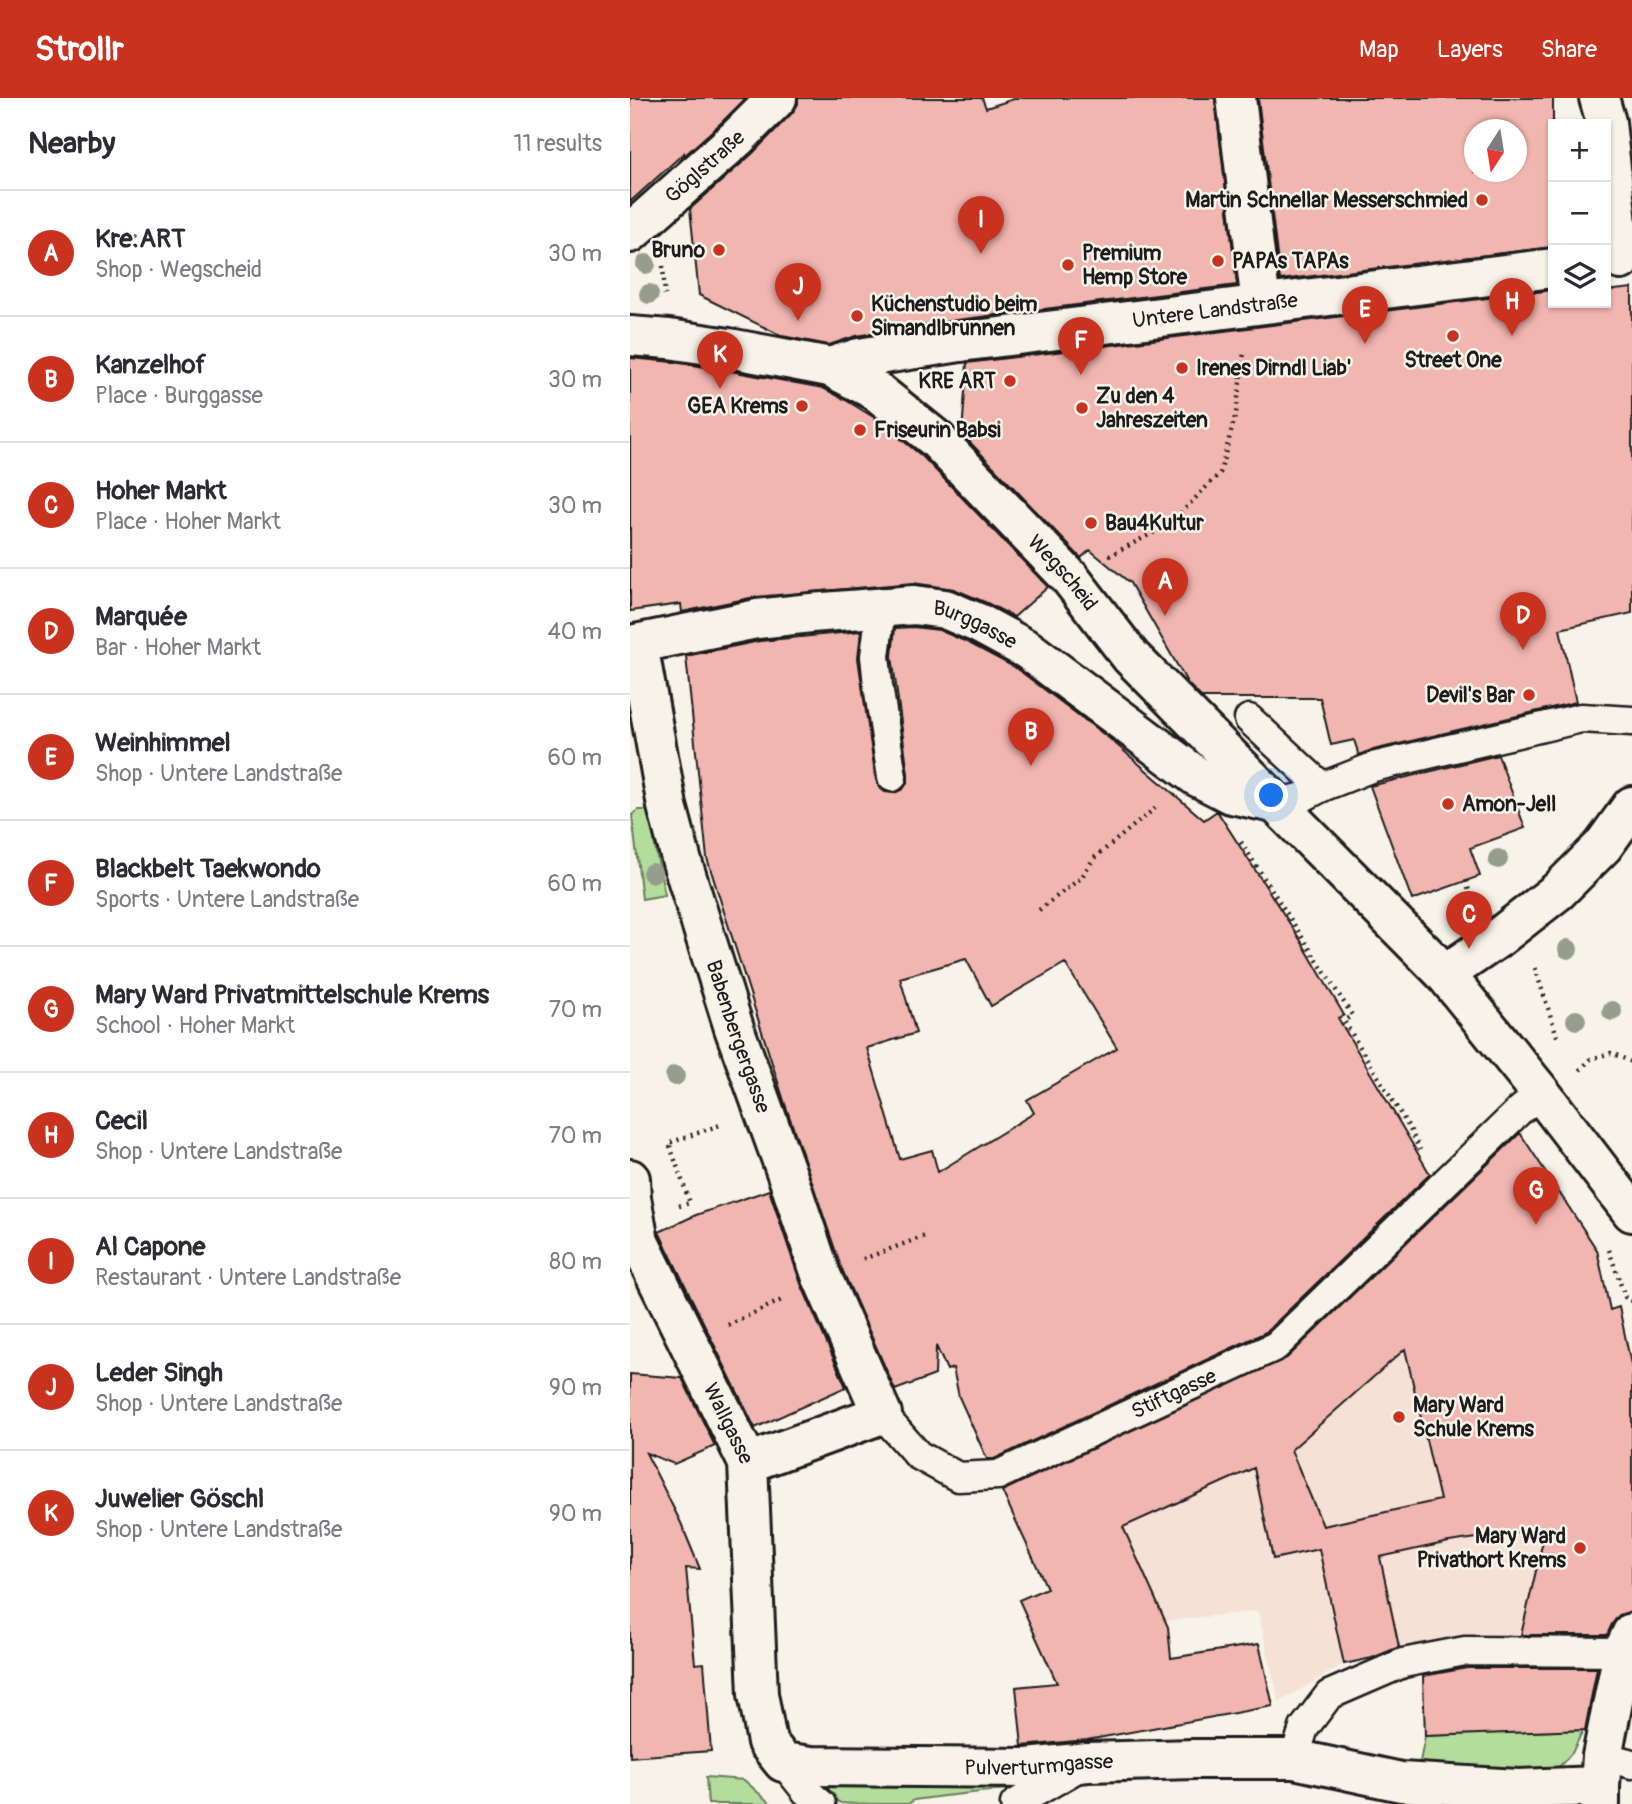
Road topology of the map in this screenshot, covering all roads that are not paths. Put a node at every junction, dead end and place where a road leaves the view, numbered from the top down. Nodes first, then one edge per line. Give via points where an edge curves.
1 (777, 98) edge
2 (1236, 98) edge
3 (1599, 98) edge
4 (630, 233) edge
5 (1620, 261) edge
6 (1548, 269) edge
7 (1261, 304) junction
8 (630, 336) edge
9 (830, 367) junction
10 (881, 608) junction
11 (634, 645) edge
12 (1249, 719) dead end
13 (1632, 721) edge
14 (892, 777) dead end
15 (1322, 787) junction
16 (1274, 803) junction
17 (1632, 806) edge
18 (1445, 974) junction
19 (1541, 1093) junction
20 (630, 1179) edge
21 (1632, 1213) edge
22 (882, 1414) junction
23 (748, 1463) junction
24 (1628, 1643) edge
25 (1294, 1759) junction
26 (783, 1762) junction
27 (1088, 1762) junction
28 (1609, 1778) edge
29 (1401, 1782) junction
30 (821, 1804) edge
31 (1014, 1804) edge
32 (1438, 1804) edge

1 - 4 street, Göglstraße
2 - 7 street
3 - 5 street via 1606,122
6 - 7 street, Untere Landstraße
7 - 9 street, Untere Landstraße via 960,342
8 - 9 street, Untere Landstraße
9 - 16 street, Wegscheid via 876,391 937,440 1070,578 1131,657
10 - 11 street, Burggasse via 757,619
10 - 14 lane via 875,656
10 - 16 street, Burggasse via 914,605 946,609 978,623 1028,650 1196,776 1231,794
11 - 22 street, Babenbergergasse via 667,806 734,1028 821,1275
12 - 15 lane
13 - 15 lane via 1581,718 1373,766
15 - 16 lane via 1301,798
16 - 18 street, Wegscheid
17 - 18 street via 1603,846 1559,891
18 - 19 street, Wegscheid
19 - 21 street, Wegscheid
19 - 22 lane, Stiftgasse via 1276,1346 998,1475 958,1477 918,1455
20 - 23 street, Wallgasse via 639,1242
22 - 23 street
23 - 26 street, Wallgasse via 758,1694 767,1742
24 - 25 lane via 1465,1651 1403,1663 1329,1695 1304,1728
24 - 28 street
25 - 27 street, Pulverturmgasse
25 - 29 street, Pulverturmgasse
26 - 27 street, Pulverturmgasse via 1027,1768
26 - 30 lane
27 - 31 lane
28 - 29 street, Pulverturmgasse via 1518,1789
29 - 32 lane

